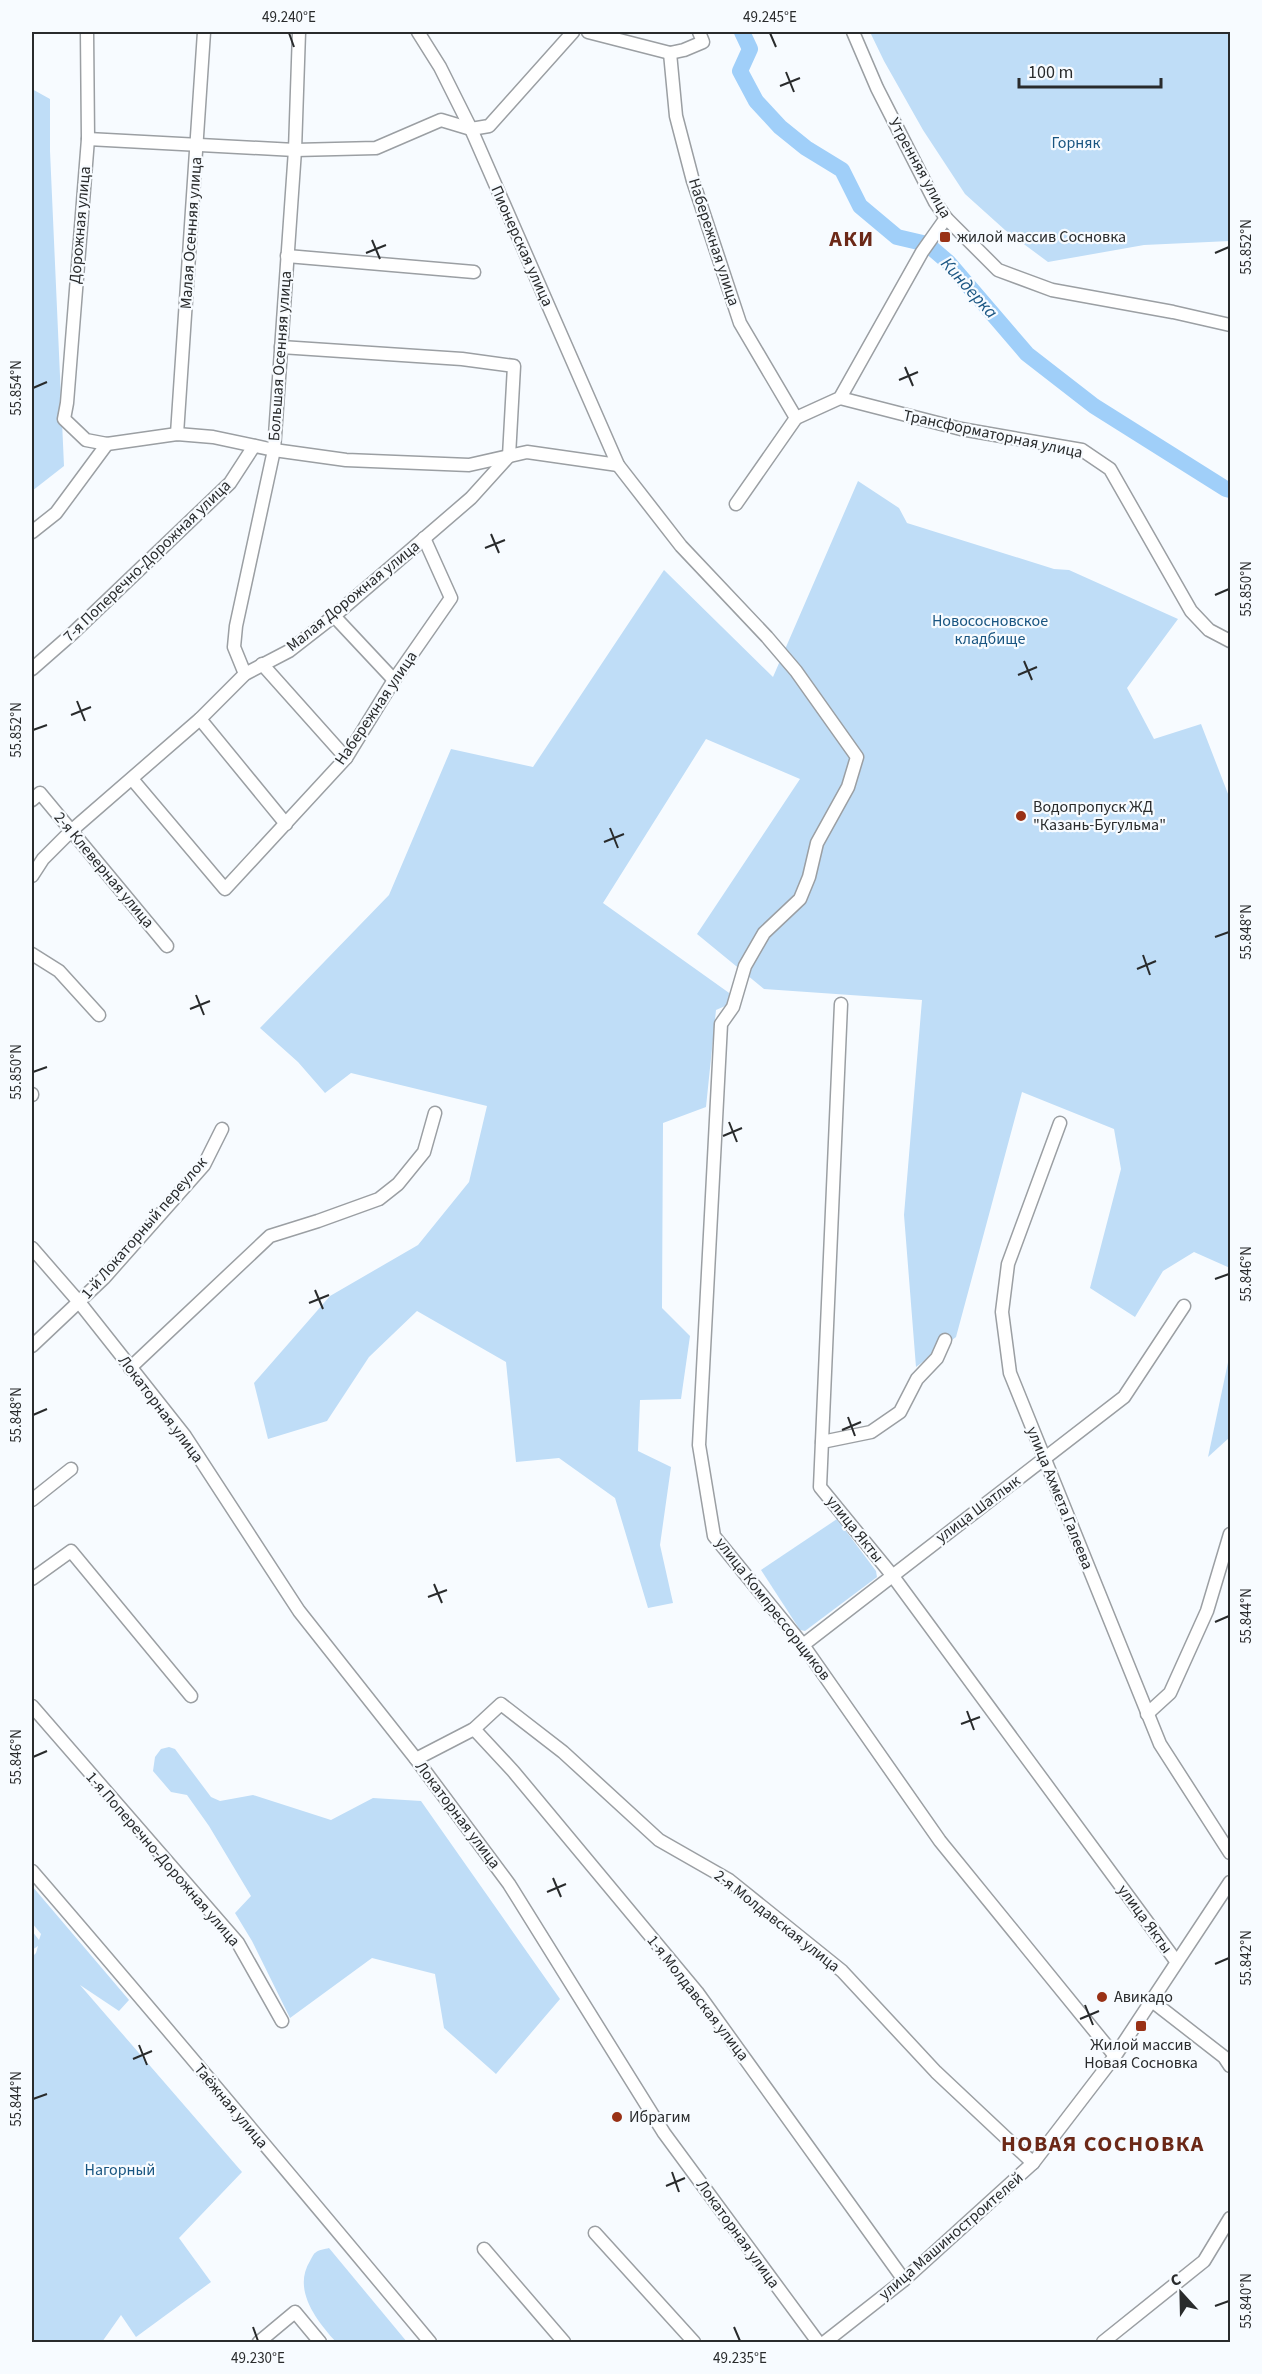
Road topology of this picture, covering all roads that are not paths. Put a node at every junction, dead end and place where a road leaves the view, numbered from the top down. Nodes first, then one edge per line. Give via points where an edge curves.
1 (87, 32) edge
2 (204, 32) edge
3 (299, 32) edge
4 (418, 32) edge
5 (573, 32) edge
6 (588, 32) edge
7 (699, 32) edge
8 (853, 32) edge
9 (670, 53) junction
10 (471, 129) junction
11 (88, 139) junction
12 (198, 143) junction
13 (295, 150) junction
14 (946, 218) junction
15 (287, 256) junction
16 (474, 272) dead end
17 (1230, 326) edge
18 (281, 347) junction
19 (840, 398) junction
20 (796, 418) junction
21 (177, 434) junction
22 (107, 444) junction
23 (254, 446) junction
24 (274, 450) junction
25 (509, 456) junction
26 (618, 465) junction
27 (736, 504) dead end
28 (32, 532) edge
29 (424, 538) junction
30 (334, 616) junction
31 (1230, 641) edge
32 (262, 664) junction
33 (32, 669) edge
34 (245, 674) junction
35 (394, 680) junction
36 (200, 719) junction
37 (346, 758) junction
38 (132, 779) junction
39 (36, 797) edge
40 (286, 824) junction
41 (71, 831) junction
42 (32, 876) edge
43 (167, 946) dead end
44 (32, 954) edge
45 (745, 966) joint
46 (842, 1004) dead end
47 (99, 1015) dead end
48 (435, 1113) dead end
49 (1060, 1123) dead end
50 (222, 1129) dead end
51 (32, 1248) edge
52 (79, 1302) junction
53 (1184, 1306) dead end
54 (945, 1340) dead end
55 (32, 1346) edge
56 (129, 1368) junction
57 (822, 1442) junction
58 (1043, 1459) junction
59 (71, 1469) dead end
60 (32, 1500) edge
61 (1230, 1534) edge
62 (892, 1575) junction
63 (32, 1579) edge
64 (803, 1645) junction
65 (191, 1696) dead end
66 (32, 1706) edge
67 (1147, 1714) junction
68 (474, 1729) junction
69 (416, 1760) junction
70 (1230, 1853) edge
71 (32, 1870) edge
72 (1230, 1882) edge
73 (1176, 1961) junction
74 (1152, 2001) junction
75 (282, 2021) dead end
76 (1115, 2056) junction
77 (1230, 2066) edge
78 (1033, 2163) junction
79 (1230, 2218) edge
80 (595, 2233) dead end
81 (484, 2249) dead end
82 (904, 2280) junction
83 (258, 2343) edge
84 (320, 2343) edge
85 (430, 2343) edge
86 (564, 2343) edge
87 (694, 2343) edge
88 (818, 2343) edge
89 (825, 2343) edge
90 (1103, 2343) edge

1 - 11 street, Дорожная улица
2 - 12 street, Малая Осенняя улица
3 - 13 street, Большая Осенняя улица
4 - 10 street, Пионерская улица
5 - 10 street via 489,126
6 - 9 street
7 - 9 street via 703,42
8 - 14 street, Утренняя улица via 917,169
9 - 20 street, Набережная улица via 676,116 693,181 740,322
10 - 13 street via 441,120 375,148
10 - 26 street, Пионерская улица
11 - 12 street
11 - 22 street, Дорожная улица via 64,419 86,440
12 - 13 street
12 - 21 street, Малая Осенняя улица
13 - 15 street, Большая Осенняя улица
14 - 17 street, Утренняя улица via 998,270 1052,290
14 - 19 street via 922,252
15 - 16 street
15 - 18 street, Большая Осенняя улица
18 - 24 street, Большая Осенняя улица
18 - 25 street via 514,366
19 - 20 street
19 - 31 street, Трансформаторная улица via 961,429 1082,450 1110,470 1191,611 1209,630
20 - 27 street
21 - 22 street
21 - 23 street
22 - 28 street via 56,513
23 - 24 street
23 - 33 street, 7-я Поперечно-Дорожная улица via 230,483
24 - 25 street via 346,460 468,465
24 - 34 street, Большая Осенняя улица via 236,626 234,647
25 - 26 street via 527,452
25 - 29 street, Малая Дорожная улица via 471,498
26 - 45 street, Пионерская улица via 681,546 796,672 857,757 848,787 817,843 800,899 764,933
29 - 30 street, Малая Дорожная улица
29 - 35 street, Набережная улица via 451,597
30 - 32 street, Малая Дорожная улица via 290,651
30 - 35 street
32 - 34 street, Малая Дорожная улица
32 - 37 street
34 - 36 street, Малая Дорожная улица
35 - 37 street, Набережная улица
36 - 38 street, Малая Дорожная улица
36 - 40 street
37 - 40 street, Набережная улица
38 - 40 street, Набережная улица via 225,889
38 - 41 street, Малая Дорожная улица
39 - 41 street, 2-я Клеверная улица
41 - 42 street, Малая Дорожная улица
41 - 43 street, 2-я Клеверная улица
44 - 47 street via 59,971
45 - 64 street, улица Компрессорщиков via 733,1007 721,1024 699,1445 714,1536
46 - 57 street, улица Якты
48 - 56 street via 424,1152 398,1184 379,1199 270,1236
49 - 58 street, улица Ахмета Галеева via 1008,1264 1002,1312 1010,1373
50 - 52 street, 1-й Локаторный переулок via 204,1165
51 - 52 street, Локаторная улица
52 - 55 street, 1-й Локаторный переулок
52 - 56 street, Локаторная улица
53 - 58 street, улица Шатлык via 1124,1397
54 - 57 street via 937,1358 917,1379 900,1412 871,1432
56 - 69 street, Локаторная улица via 185,1436 299,1611
57 - 62 street, улица Якты via 820,1487
58 - 62 street, улица Шатлык
58 - 67 street, улица Ахмета Галеева
59 - 60 street
61 - 67 street via 1207,1611 1170,1693
62 - 64 street, улица Шатлык
62 - 73 street, улица Якты
63 - 65 street via 71,1551
64 - 76 street, улица Компрессорщиков via 940,1841
66 - 75 street, 1-я Поперечно-Дорожная улица via 238,1943
67 - 70 street, улица Ахмета Галеева via 1160,1744
68 - 69 street
68 - 78 street, 2-я Молдавская улица via 501,1704 562,1752 659,1840 729,1880 842,1971 936,2072
68 - 82 street, 1-я Молдавская улица via 697,1992
69 - 88 street, Локаторная улица via 509,1884 664,2133
71 - 85 street, Таёжная улица
72 - 73 street, улица Машиностроителей
73 - 74 street, улица Машиностроителей
74 - 76 street, улица Машиностроителей
74 - 77 street via 1224,2057
76 - 78 street, улица Машиностроителей
78 - 82 street, улица Машиностроителей
79 - 90 street via 1204,2261
80 - 87 street
81 - 86 street
82 - 89 street, улица Машиностроителей
83 - 84 street via 295,2312

